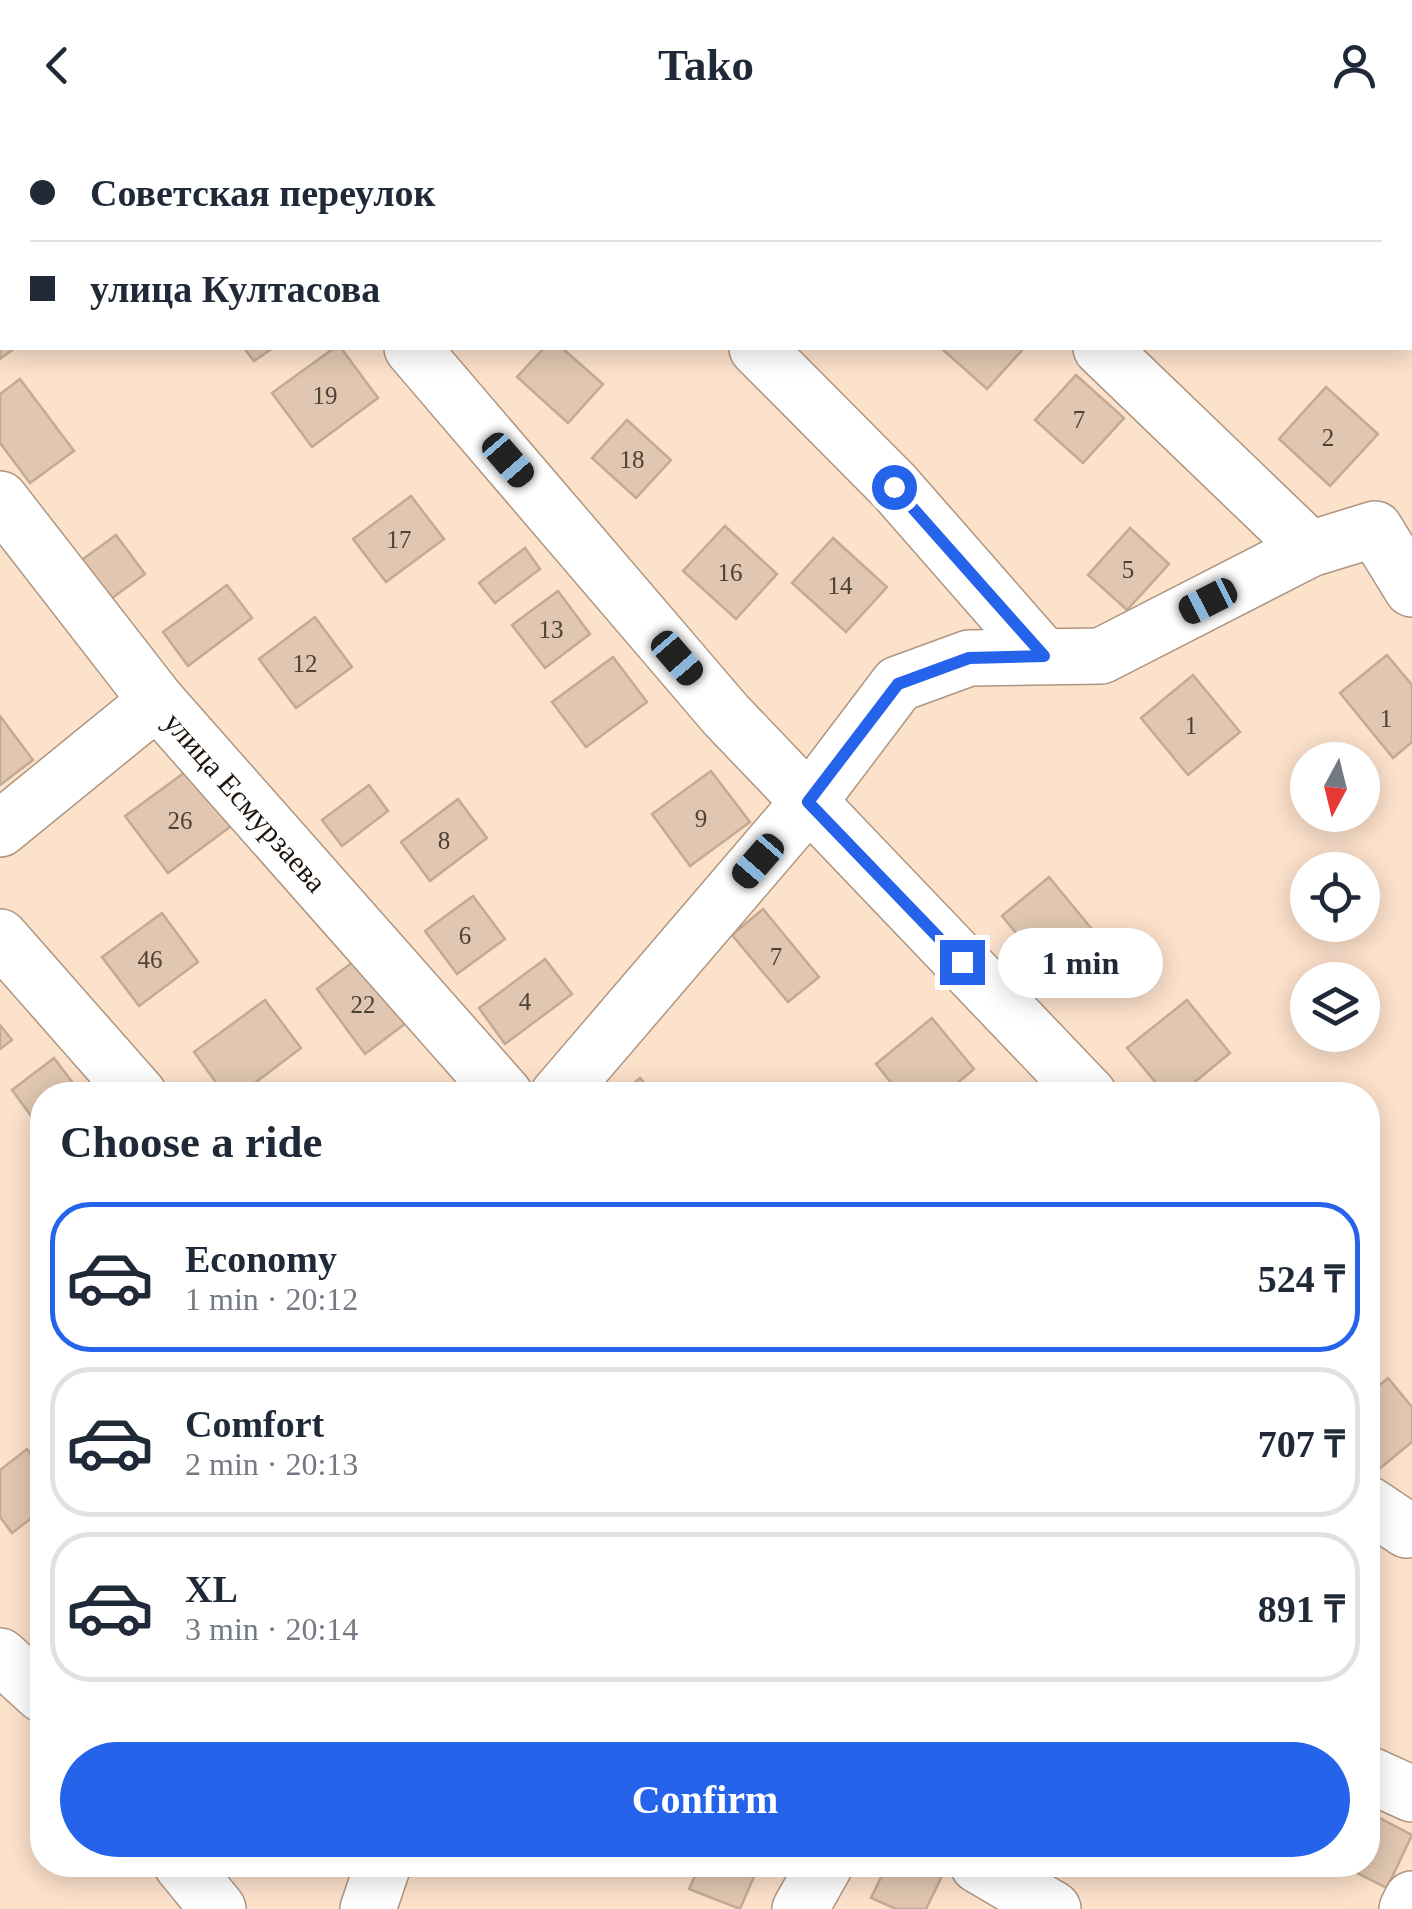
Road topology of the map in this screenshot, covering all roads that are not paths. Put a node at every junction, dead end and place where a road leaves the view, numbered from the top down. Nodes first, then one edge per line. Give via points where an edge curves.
1 (414, 350) edge
2 (759, 350) edge
3 (1103, 350) edge
4 (0, 500) edge
5 (1310, 549) junction
6 (1412, 589) edge
7 (1044, 656) junction
8 (157, 701) junction
9 (808, 802) junction
10 (0, 829) edge
11 (0, 937) edge
12 (128, 1082) edge
13 (494, 1082) edge
14 (569, 1082) edge
15 (1077, 1082) edge
16 (0, 1656) edge
17 (30, 1683) edge
18 (1380, 1779) edge
19 (1412, 1794) edge
20 (192, 1877) edge
21 (379, 1877) edge
22 (818, 1877) edge
23 (998, 1877) edge
24 (1412, 1899) edge
25 (218, 1909) edge
26 (368, 1909) edge
27 (800, 1909) edge
28 (1053, 1909) edge
29 (1408, 1909) edge

1 - 9 street
2 - 7 street via 894,487
3 - 5 street
4 - 8 street, улица Есмурзаева
5 - 6 street via 1375,529
5 - 7 street via 1101,656
7 - 9 street via 969,658 898,684
8 - 10 street
8 - 13 street, улица Есмурзаева
9 - 14 street
9 - 15 street
11 - 12 street
16 - 17 street
18 - 19 street
20 - 25 street
21 - 26 street
22 - 27 street
23 - 28 street
24 - 29 street

